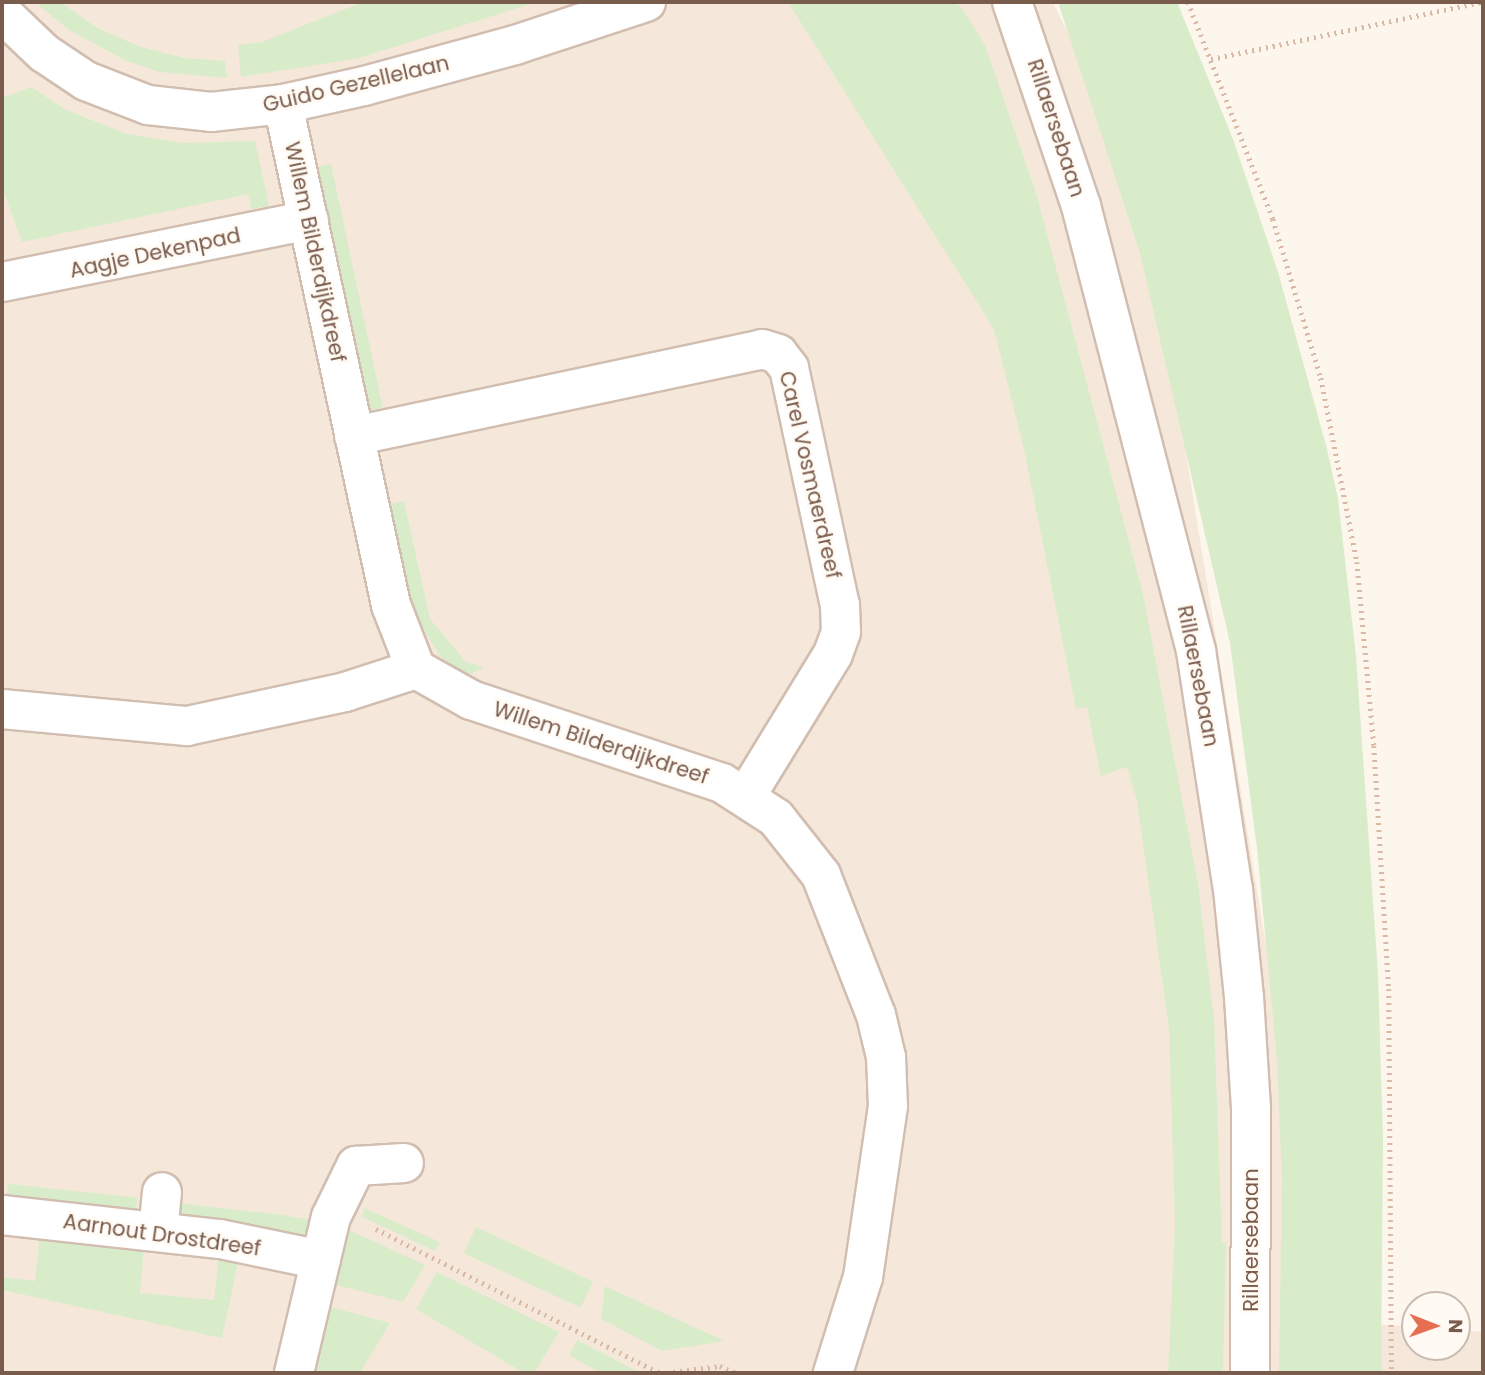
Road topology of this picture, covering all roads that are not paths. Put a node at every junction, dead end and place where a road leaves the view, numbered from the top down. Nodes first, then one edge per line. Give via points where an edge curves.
1 (646, 2) edge
2 (1012, 2) edge
3 (2, 13) edge
4 (283, 104) junction
5 (309, 220) junction
6 (2, 282) edge
7 (354, 436) junction
8 (416, 669) junction
9 (2, 709) edge
10 (746, 796) junction
11 (404, 1163) dead end
12 (162, 1192) dead end
13 (2, 1214) edge
14 (158, 1232) junction
15 (321, 1260) junction
16 (294, 1373) edge
17 (833, 1373) edge
18 (1250, 1373) edge

1 - 4 street, Guido Gezellelaan via 515,45
2 - 18 street, Rillaersebaan via 1082,205 1196,651 1231,877 1244,997 1251,1109
3 - 4 street, Guido Gezellelaan via 44,53 86,81 148,105 211,112
4 - 5 street, Willem Bilderdijkdreef
5 - 6 street, Aagje Dekenpad
5 - 7 street, Willem Bilderdijkdreef
7 - 8 street, Willem Bilderdijkdreef via 391,605
7 - 10 street, Carel Vosmaerdreef via 762,349 778,354 789,368 840,605 841,632 833,654
8 - 9 street via 345,692 187,726
8 - 10 street, Willem Bilderdijkdreef via 471,700 694,773
10 - 17 street, Willem Bilderdijkdreef via 776,818 821,875 876,1015 887,1057 887,1119 863,1277
11 - 15 street via 356,1166 331,1217
12 - 14 street
13 - 14 street, Aarnout Drostdreef
14 - 15 street, Aarnout Drostdreef
15 - 16 street

